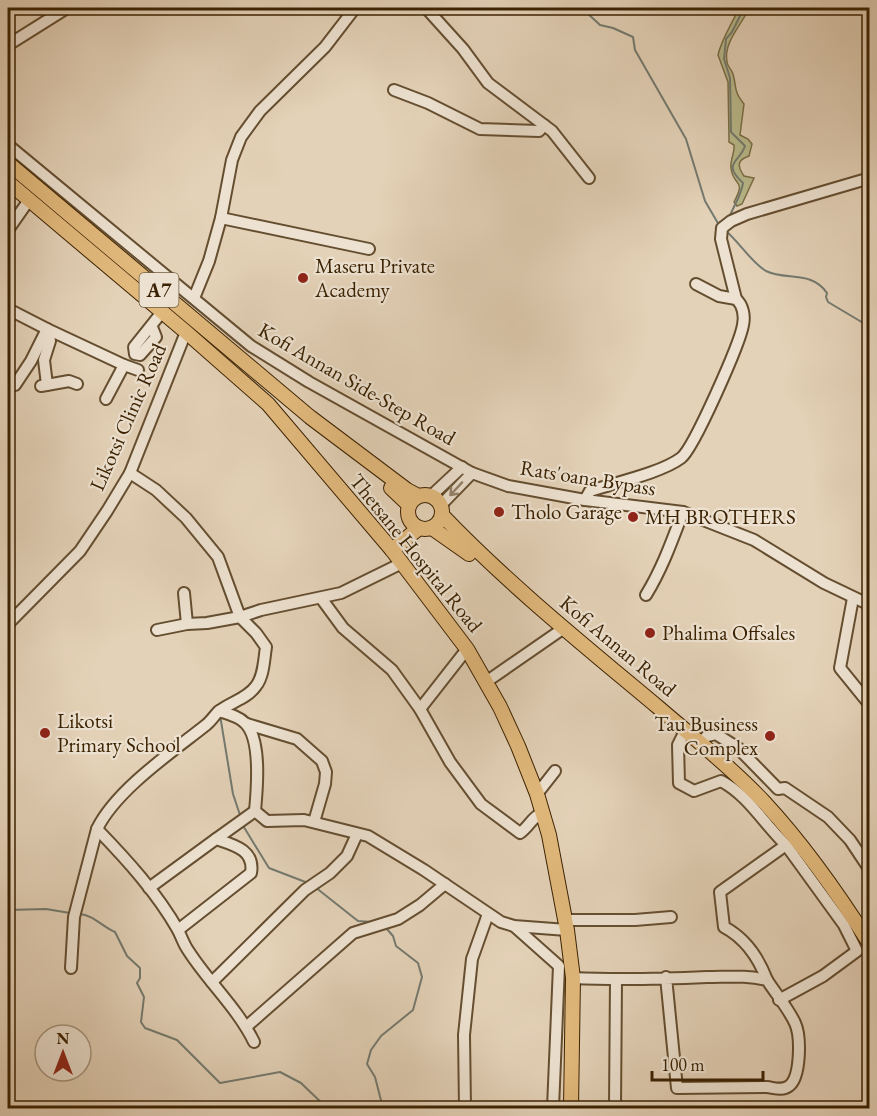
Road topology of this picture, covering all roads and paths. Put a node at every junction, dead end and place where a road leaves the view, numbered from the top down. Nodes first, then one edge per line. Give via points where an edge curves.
1 (67, 8) edge
2 (355, 8) edge
3 (426, 8) edge
4 (8, 45) edge
5 (394, 90) dead end
6 (544, 125) junction
7 (8, 145) edge
8 (8, 163) edge
9 (589, 178) dead end
10 (870, 178) edge
11 (8, 182) edge
12 (29, 200) junction
13 (221, 218) junction
14 (8, 230) edge
15 (369, 249) dead end
16 (696, 284) dead end
17 (194, 298) junction
18 (736, 299) junction
19 (8, 309) edge
20 (162, 312) junction
21 (152, 327) dead end
22 (47, 328) junction
23 (186, 332) junction
24 (124, 364) junction
25 (138, 370) dead end
26 (77, 384) dead end
27 (15, 385) dead end
28 (106, 399) dead end
29 (467, 470) junction
30 (130, 473) junction
31 (585, 500) junction
32 (425, 511) junction
33 (683, 512) junction
34 (389, 546) junction
35 (402, 563) junction
36 (184, 593) dead end
37 (646, 595) dead end
38 (321, 598) junction
39 (853, 598) junction
40 (870, 605) edge
41 (240, 616) junction
42 (8, 624) edge
43 (187, 624) junction
44 (564, 628) junction
45 (157, 630) dead end
46 (467, 650) junction
47 (486, 682) junction
48 (870, 705) edge
49 (420, 709) junction
50 (219, 711) junction
51 (247, 724) junction
52 (685, 731) junction
53 (700, 743) junction
54 (555, 771) dead end
55 (537, 794) junction
56 (255, 811) junction
57 (542, 813) junction
58 (314, 822) junction
59 (97, 829) junction
60 (357, 834) junction
61 (216, 839) junction
62 (786, 844) junction
63 (870, 870) edge
64 (445, 884) junction
65 (149, 888) junction
66 (488, 914) junction
67 (670, 917) dead end
68 (566, 925) junction
69 (514, 926) junction
70 (178, 930) junction
71 (870, 944) edge
72 (71, 968) dead end
73 (666, 977) junction
74 (573, 978) junction
75 (616, 980) junction
76 (767, 980) junction
77 (212, 982) junction
78 (780, 1000) junction
79 (246, 1027) junction
80 (254, 1042) dead end
81 (465, 1108) edge
82 (553, 1108) edge
83 (571, 1108) edge
84 (615, 1108) edge

1 - 4 street
2 - 13 street via 325,47 247,128 232,160
3 - 6 street via 489,83
5 - 6 street via 480,129 539,131
6 - 9 street
7 - 17 street, Kofi Annan Side-Step Road
8 - 32 main road, Kofi Annan Road / A7 via 323,432 402,497
10 - 18 street via 747,214 722,228 721,239
11 - 12 main road, Thetsane Hospital Road
12 - 14 street
12 - 20 main road, Thetsane Hospital Road
13 - 15 street
13 - 17 street
16 - 18 street via 727,299
17 - 29 street, Kofi Annan Side-Step Road via 251,346
18 - 31 street via 743,309 744,323 738,345 682,457 590,491
19 - 22 street
20 - 21 street
20 - 23 main road, Thetsane Hospital Road
22 - 24 street
22 - 26 street via 50,341 44,360 43,386 69,381
22 - 27 street
23 - 30 street, Likotsi Clinic Road
23 - 34 main road, Thetsane Hospital Road via 268,405
24 - 25 street
24 - 28 street
29 - 31 street, Rats'oana Bypass via 508,486
29 - 32 street, Kofi Annan Side-Step Road
30 - 41 street via 156,490 218,557
30 - 42 street, Likotsi Clinic Road via 80,551
31 - 33 street, Rats'oana Bypass
32 - 34 main road
32 - 44 main road, Kofi Annan Road / A7 via 476,550
33 - 37 street via 661,571
33 - 39 street, Rats'oana Bypass via 754,540
34 - 35 main road, Thetsane Hospital Road
35 - 38 street via 341,593
35 - 46 main road, Thetsane Hospital Road
36 - 43 street
38 - 41 street
38 - 49 street via 343,628 392,670
39 - 40 street, Rats'oana Bypass
39 - 48 street via 840,668
41 - 43 street
41 - 50 street via 266,646 261,676 256,687
43 - 45 street
44 - 47 street
44 - 52 main road, Kofi Annan Road / A7
46 - 47 main road, Thetsane Hospital Road
46 - 49 street
47 - 55 main road, Thetsane Hospital Road via 514,736
49 - 57 street via 450,762 481,804 520,833
50 - 51 street
50 - 59 street via 122,796
51 - 56 street via 257,754
51 - 58 street via 297,739 322,761 326,784
52 - 53 main road, Kofi Annan Road / A7
52 - 62 street via 678,746 679,783 694,790 721,781 731,786
53 - 63 street via 706,736 716,734 738,748 778,789 785,788 828,817
53 - 71 main road, Kofi Annan Road / A7 via 764,802 846,906
54 - 55 street
55 - 57 main road, Thetsane Hospital Road
56 - 58 street via 267,821
56 - 61 street
57 - 68 main road, Thetsane Hospital Road
58 - 60 street
59 - 65 street
59 - 72 street via 74,917
60 - 64 street via 384,844
60 - 77 street via 347,856 305,890
61 - 65 street
61 - 70 street via 242,848 251,863 251,873
62 - 76 street via 720,892 724,927 744,941
62 - 78 street via 844,925 857,951
64 - 66 street
64 - 79 street via 398,919 353,933
65 - 70 street
66 - 69 street
66 - 81 street via 472,959 464,1035
67 - 68 street
68 - 69 street
68 - 74 main road, Thetsane Hospital Road
69 - 82 street via 560,966
70 - 77 street
73 - 75 street
73 - 76 street via 748,976
73 - 78 street via 677,1088 789,1086 800,1052 796,1025
74 - 75 street
74 - 83 main road, Thetsane Hospital Road
75 - 84 street
76 - 78 street
77 - 79 street
79 - 80 street

